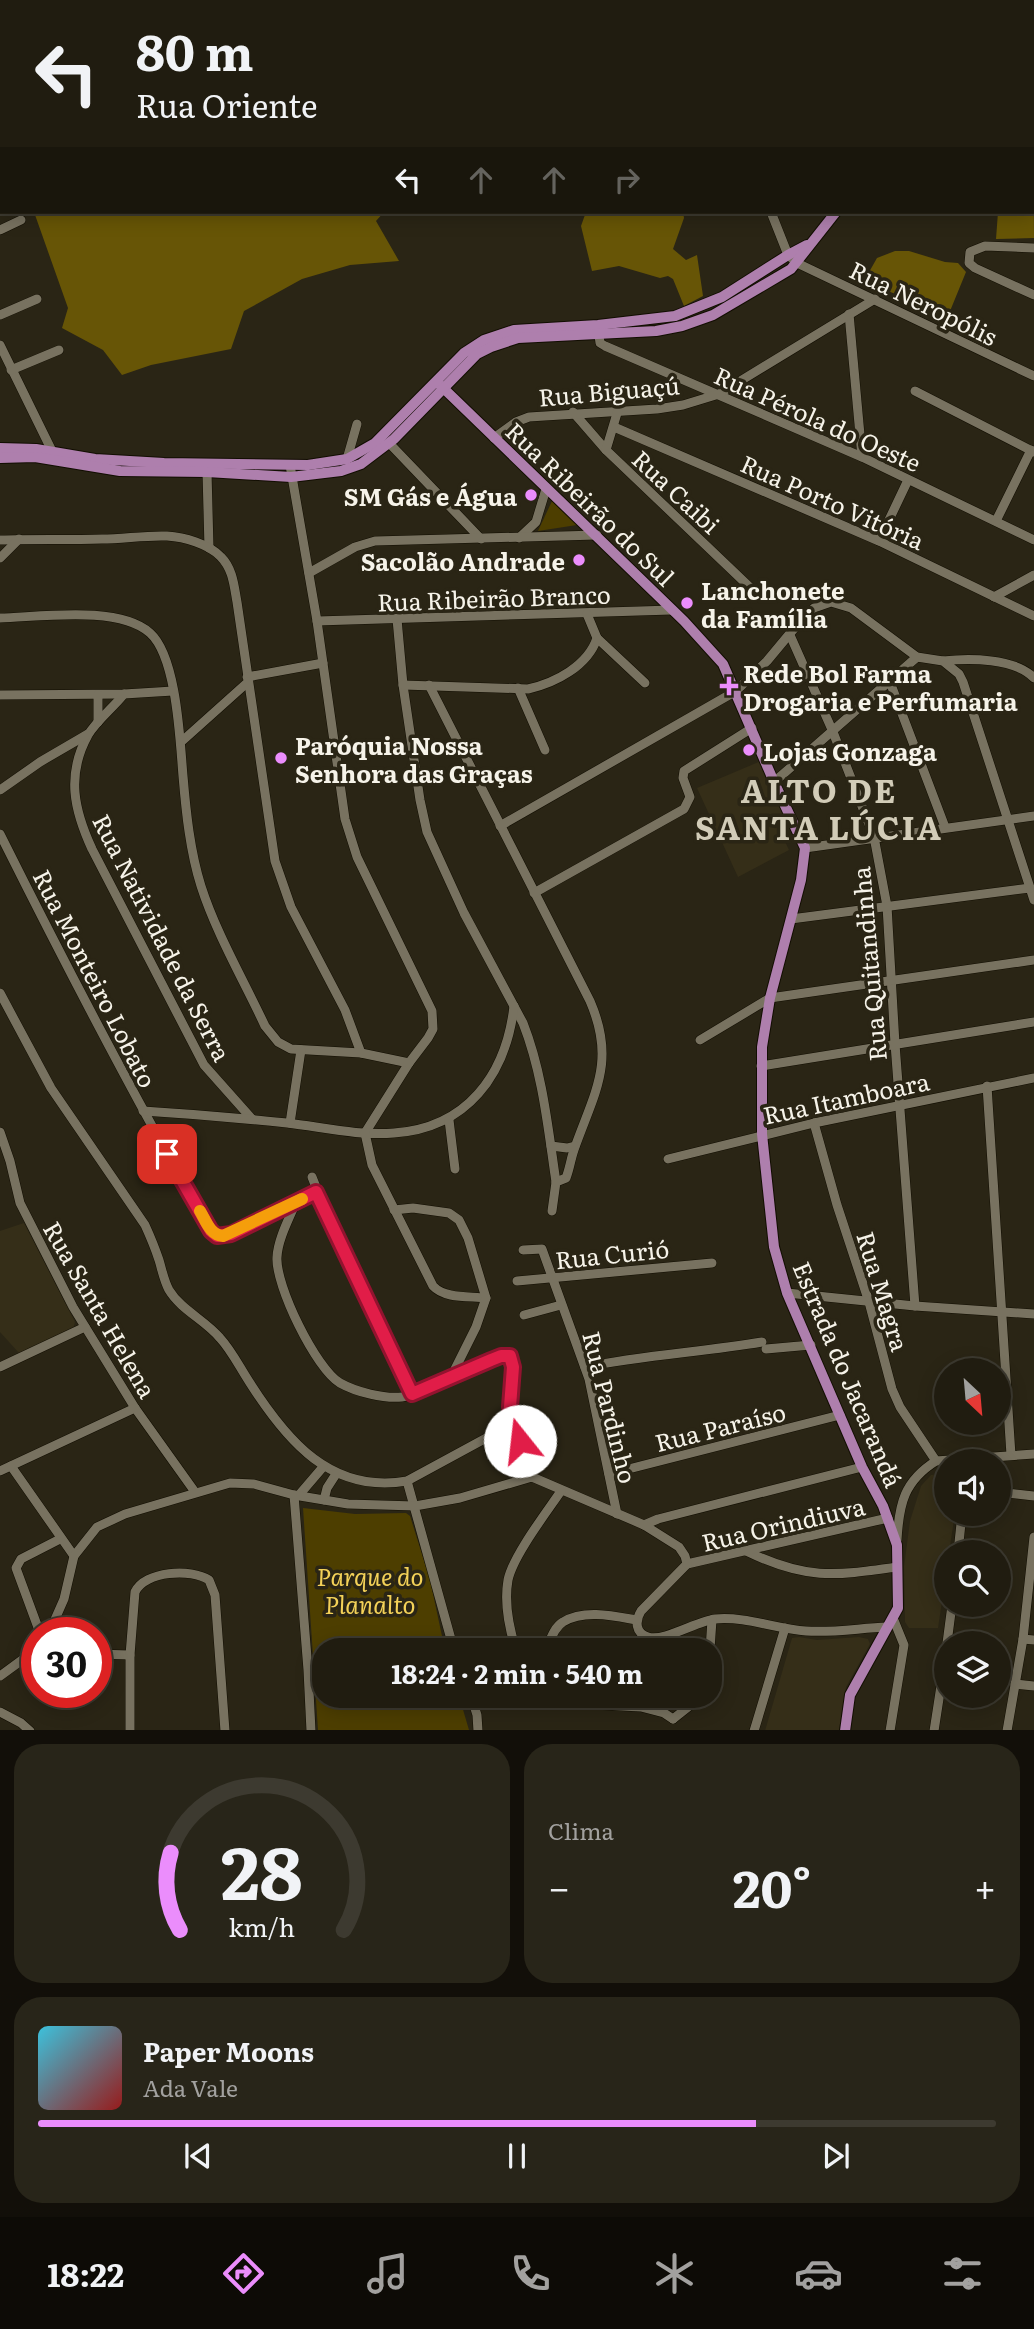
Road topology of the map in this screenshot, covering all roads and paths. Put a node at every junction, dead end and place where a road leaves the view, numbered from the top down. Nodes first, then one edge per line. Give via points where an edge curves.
1 (772, 214) edge
2 (834, 214) edge
3 (21, 220) dead end
4 (0, 230) edge
5 (1034, 248) edge
6 (793, 259) junction
7 (1034, 295) edge
8 (37, 299) dead end
9 (875, 299) junction
10 (849, 314) junction
11 (0, 315) edge
12 (598, 330) junction
13 (0, 345) edge
14 (60, 350) dead end
15 (11, 370) junction
16 (1034, 376) edge
17 (441, 386) junction
18 (915, 391) dead end
19 (719, 394) junction
20 (618, 410) junction
21 (573, 412) junction
22 (357, 424) dead end
23 (614, 427) junction
24 (494, 438) junction
25 (389, 443) junction
26 (0, 448) edge
27 (606, 450) junction
28 (52, 451) junction
29 (1033, 451) edge
30 (862, 457) junction
31 (0, 458) edge
32 (347, 459) junction
33 (291, 471) junction
34 (207, 472) junction
35 (908, 480) junction
36 (546, 489) junction
37 (996, 521) junction
38 (597, 535) junction
39 (481, 538) junction
40 (19, 539) junction
41 (518, 539) junction
42 (1, 540) edge
43 (1034, 540) edge
44 (879, 541) junction
45 (209, 548) junction
46 (2, 556) edge
47 (309, 573) junction
48 (1034, 575) edge
49 (758, 595) dead end
50 (994, 597) junction
51 (672, 610) junction
52 (587, 614) junction
53 (1034, 616) edge
54 (0, 618) edge
55 (397, 619) junction
56 (317, 621) junction
57 (790, 635) junction
58 (597, 638) junction
59 (917, 657) junction
60 (943, 661) junction
61 (323, 663) junction
62 (1034, 678) edge
63 (247, 680) junction
64 (890, 682) junction
65 (645, 683) dead end
66 (403, 685) junction
67 (429, 685) junction
68 (518, 688) junction
69 (173, 691) junction
70 (736, 691) junction
71 (124, 694) junction
72 (0, 695) edge
73 (98, 695) junction
74 (98, 722) junction
75 (752, 728) junction
76 (833, 732) junction
77 (88, 734) junction
78 (181, 742) junction
79 (545, 750) dead end
80 (57, 753) junction
81 (79, 757) junction
82 (774, 782) junction
83 (0, 790) edge
84 (1034, 816) edge
85 (1007, 820) junction
86 (500, 826) junction
87 (945, 827) junction
88 (0, 834) edge
89 (874, 837) junction
90 (805, 848) junction
91 (1030, 888) junction
92 (534, 893) junction
93 (1034, 900) edge
94 (887, 906) junction
95 (791, 919) junction
96 (1034, 960) edge
97 (892, 980) junction
98 (0, 993) edge
99 (770, 998) junction
100 (514, 1006) junction
101 (1034, 1022) edge
102 (700, 1040) dead end
103 (895, 1044) junction
104 (301, 1050) junction
105 (361, 1053) junction
106 (409, 1063) junction
107 (761, 1066) junction
108 (1034, 1078) edge
109 (987, 1087) junction
110 (901, 1107) junction
111 (144, 1111) junction
112 (252, 1119) junction
113 (449, 1120) junction
114 (290, 1123) junction
115 (814, 1123) junction
116 (0, 1132) edge
117 (365, 1133) junction
118 (762, 1134) junction
119 (551, 1146) junction
120 (575, 1146) junction
121 (668, 1159) dead end
122 (455, 1169) dead end
123 (312, 1177) dead end
124 (555, 1182) junction
125 (316, 1192) junction
126 (296, 1202) junction
127 (394, 1210) junction
128 (552, 1211) dead end
129 (523, 1250) dead end
130 (712, 1263) dead end
131 (551, 1279) junction
132 (517, 1281) dead end
133 (787, 1293) junction
134 (485, 1298) junction
135 (869, 1301) junction
136 (561, 1305) junction
137 (915, 1306) junction
138 (1003, 1312) junction
139 (1034, 1314) edge
140 (524, 1315) dead end
141 (85, 1327) junction
142 (811, 1345) junction
143 (0, 1367) edge
144 (585, 1367) junction
145 (450, 1377) junction
146 (412, 1394) junction
147 (135, 1408) junction
148 (841, 1415) junction
149 (514, 1423) junction
150 (1011, 1449) edge
151 (1034, 1454) edge
152 (1011, 1455) edge
153 (934, 1458) edge
154 (934, 1462) edge
155 (10, 1466) junction
156 (323, 1466) junction
157 (862, 1467) junction
158 (0, 1471) edge
159 (336, 1474) junction
160 (609, 1474) junction
161 (531, 1477) junction
162 (407, 1481) junction
163 (561, 1491) junction
164 (195, 1492) junction
165 (1011, 1493) edge
166 (297, 1495) junction
167 (1034, 1496) edge
168 (324, 1500) junction
169 (415, 1506) junction
170 (617, 1514) junction
171 (888, 1518) junction
172 (644, 1525) junction
173 (1034, 1537) edge
174 (60, 1539) junction
175 (897, 1545) junction
176 (746, 1551) junction
177 (74, 1556) junction
178 (687, 1564) junction
179 (1032, 1565) edge
180 (897, 1567) junction
181 (34, 1617) edge
182 (56, 1617) edge
183 (636, 1620) junction
184 (712, 1620) junction
185 (890, 1622) junction
186 (785, 1628) junction
187 (860, 1630) junction
188 (451, 1638) edge
189 (514, 1638) edge
190 (551, 1638) edge
191 (711, 1638) edge
192 (1023, 1639) junction
193 (1034, 1640) edge
194 (880, 1644) junction
195 (112, 1654) edge
196 (130, 1655) junction
197 (21, 1661) edge
198 (0, 1676) edge
199 (1015, 1684) junction
200 (1034, 1686) edge
201 (475, 1708) edge
202 (645, 1708) edge
203 (689, 1708) edge
204 (937, 1708) edge
205 (0, 1712) edge
206 (673, 1720) junction
207 (29, 1730) edge
208 (130, 1730) edge
209 (225, 1730) edge
210 (311, 1730) edge
211 (478, 1730) edge
212 (676, 1730) edge
213 (754, 1730) edge
214 (845, 1730) edge
215 (890, 1730) edge
216 (934, 1730) edge
217 (1007, 1730) edge

1 - 6 street
2 - 6 main road
3 - 4 street
5 - 7 street via 985,246 968,257 975,268
6 - 9 street, Rua Neropólis
6 - 12 main road via 693,311
8 - 11 street
9 - 10 street, Rua Biguaçú
9 - 16 street, Rua Neropólis
10 - 19 street, Rua Biguaçú
10 - 30 street
12 - 17 main road via 535,328 492,337 464,353
12 - 19 street, Rua Pérola do Oeste via 605,346
13 - 15 street
14 - 15 street
15 - 28 street
17 - 24 main road, Rua Ribeirão do Sul
17 - 25 main road
17 - 32 main road via 374,443
18 - 29 street
19 - 20 street, Rua Biguaçú via 683,405
19 - 30 street, Rua Pérola do Oeste
20 - 21 street, Rua Biguaçú
20 - 23 street
21 - 24 street, Rua Biguaçú via 529,417
21 - 27 street, Rua Caibi
22 - 32 street
23 - 27 street
23 - 44 street, Rua Porto Vitória
24 - 36 main road, Rua Ribeirão do Sul
25 - 33 main road via 352,469
25 - 39 street
26 - 28 main road
27 - 49 street, Rua Caibi
28 - 33 main road via 118,461
29 - 37 street
30 - 35 street, Rua Pérola do Oeste
31 - 34 main road via 35,457 120,471
32 - 33 main road
33 - 34 main road
33 - 47 street
34 - 45 street
35 - 37 street, Rua Pérola do Oeste
35 - 44 street
36 - 38 main road, Rua Ribeirão do Sul
36 - 41 street via 536,522
37 - 43 street, Rua Pérola do Oeste
38 - 41 street
38 - 51 main road, Rua Ribeirão do Sul
39 - 41 street
39 - 47 street via 375,541
40 - 42 street
40 - 45 street via 167,536
40 - 46 street
42 - 46 street
44 - 50 street, Rua Porto Vitória
45 - 63 street via 222,557 233,578
47 - 56 street
48 - 50 street
50 - 53 street, Rua Porto Vitória
51 - 52 street, Rua Ribeirão Branco
51 - 70 main road, Rua Ribeirão do Sul via 716,655
52 - 55 street, Rua Ribeirão Branco
52 - 58 street
54 - 69 street via 99,617 134,623 160,646
55 - 56 street, Rua Ribeirão Branco
55 - 66 street
56 - 61 street
57 - 59 street via 814,608 839,603
57 - 70 street
57 - 76 street, Rua Quitandinha
58 - 65 street
58 - 68 street via 593,650 570,671 541,686
59 - 60 street
59 - 64 street
60 - 62 street via 998,662
60 - 85 street via 963,682
61 - 63 street
61 - 106 street via 353,847 432,1011 433,1029
63 - 78 street
63 - 105 street via 275,861 291,906 345,1010
64 - 76 street
64 - 87 street
66 - 67 street
66 - 100 street via 432,844
67 - 68 street
67 - 86 street
68 - 79 street
69 - 71 street
69 - 78 street
70 - 75 main road
70 - 86 street
71 - 73 street
71 - 74 street, Rua Natividade da Serra
72 - 73 street
73 - 74 street
74 - 77 street, Rua Natividade da Serra
75 - 82 main road
75 - 92 street via 684,771 690,801 684,809
76 - 82 street
76 - 89 street, Rua Quitandinha
77 - 80 street
77 - 81 street, Rua Natividade da Serra
78 - 104 street via 188,820 201,886 265,1026 278,1042
80 - 81 street
80 - 83 street
81 - 112 street, Rua Natividade da Serra via 74,797 88,839 204,1065
82 - 90 main road
84 - 85 street
85 - 87 street
85 - 91 street
86 - 92 street
87 - 89 street
88 - 111 street, Rua Monteiro Lobato
89 - 90 street
89 - 94 street, Rua Quitandinha
90 - 95 main road, Estrada do Jacarandá
91 - 93 street
91 - 94 street
92 - 120 street via 590,1001 604,1049 600,1081
94 - 95 street
94 - 97 street, Rua Quitandinha
95 - 99 main road, Estrada do Jacarandá
96 - 97 street
97 - 99 street
97 - 103 street, Rua Quitandinha
98 - 156 street via 51,1088 145,1225 169,1290 221,1338 291,1438
99 - 102 street
99 - 107 main road, Estrada do Jacarandá
100 - 113 street via 506,1043 486,1086
100 - 119 street via 534,1055
101 - 103 street
103 - 107 street
103 - 110 street, Rua Quitandinha
104 - 105 street
104 - 114 street
105 - 106 street
106 - 117 street
107 - 118 main road, Estrada do Jacarandá
108 - 109 street, Rua Itamboara
109 - 110 street, Rua Itamboara
109 - 138 street
110 - 115 street, Rua Itamboara
110 - 137 street, Rua Quitandinha
111 - 112 street
111 - 126 street, Rua Monteiro Lobato via 217,1236 231,1234
112 - 114 street
113 - 117 street via 394,1133
113 - 122 street
114 - 117 street
115 - 118 street, Rua Itamboara
115 - 135 street, Rua Magra
116 - 141 street, Rua Santa Helena via 20,1203
117 - 127 street via 372,1165
118 - 121 street, Rua Itamboara
118 - 133 main road, Estrada do Jacarandá via 774,1247
119 - 120 street
119 - 124 street
120 - 124 street via 566,1178
123 - 125 street
124 - 128 street
125 - 126 street
125 - 146 street
126 - 146 street via 278,1248 277,1269 285,1295 320,1363 353,1388 397,1397
127 - 134 street via 436,1290
127 - 134 street via 441,1211 459,1220
129 - 131 street, Rua Pardinho via 542,1249
130 - 131 street, Rua Curió
131 - 132 street, Rua Curió
131 - 136 street, Rua Pardinho
133 - 135 street
133 - 142 main road, Estrada do Jacarandá
134 - 145 street via 476,1327
135 - 137 street
135 - 153 street, Rua Magra via 892,1389
136 - 140 street
136 - 144 street, Rua Pardinho
137 - 138 street
138 - 139 street
138 - 150 street
141 - 143 street
141 - 147 street, Rua Santa Helena
142 - 144 street via 719,1349
142 - 148 main road, Estrada do Jacarandá
144 - 160 street, Rua Pardinho
145 - 146 street
145 - 149 street via 510,1356
147 - 155 street
147 - 164 street, Rua Santa Helena
148 - 157 main road, Estrada do Jacarandá
148 - 160 street, Rua Paraíso
149 - 161 street
149 - 162 street
151 - 152 street
154 - 175 street, Estrada do Jacarandá via 917,1475 905,1493
155 - 158 street
155 - 174 street
156 - 159 street
156 - 166 street
157 - 171 main road, Estrada do Jacarandá
157 - 172 street
159 - 162 street via 364,1482
159 - 168 street
160 - 170 street, Rua Pardinho
161 - 163 street
161 - 169 street
162 - 169 street
163 - 170 street
163 - 189 street via 509,1579 507,1600
164 - 166 street via 242,1482
164 - 177 street via 105,1521
165 - 167 street
166 - 168 street
166 - 210 street
168 - 169 street
169 - 188 street
170 - 172 street
171 - 175 main road, Estrada do Jacarandá
171 - 176 street, Rua Orindiuva
172 - 178 street via 679,1547
173 - 179 street
174 - 177 street
174 - 181 street via 21,1559 16,1568
175 - 180 main road, Estrada do Jacarandá
176 - 178 street, Rua Orindiuva
176 - 180 street via 785,1568 815,1574
177 - 182 street
178 - 183 street
179 - 192 street
180 - 185 main road, Estrada do Jacarandá via 899,1600
183 - 184 street via 637,1628 649,1637
183 - 190 street via 578,1616 562,1622
184 - 186 street
184 - 191 street
185 - 187 street
185 - 194 main road, Estrada do Jacarandá
185 - 215 street via 904,1645
186 - 187 street
186 - 213 street
187 - 194 street
192 - 193 street
192 - 199 street
194 - 214 main road, Estrada do Jacarandá via 850,1695
195 - 196 street
196 - 208 street
196 - 209 street via 139,1583 190,1573 209,1580 215,1595
197 - 198 street
199 - 200 street
199 - 217 street
201 - 211 street
202 - 206 street
203 - 206 street
204 - 216 street
205 - 207 street
206 - 212 street

